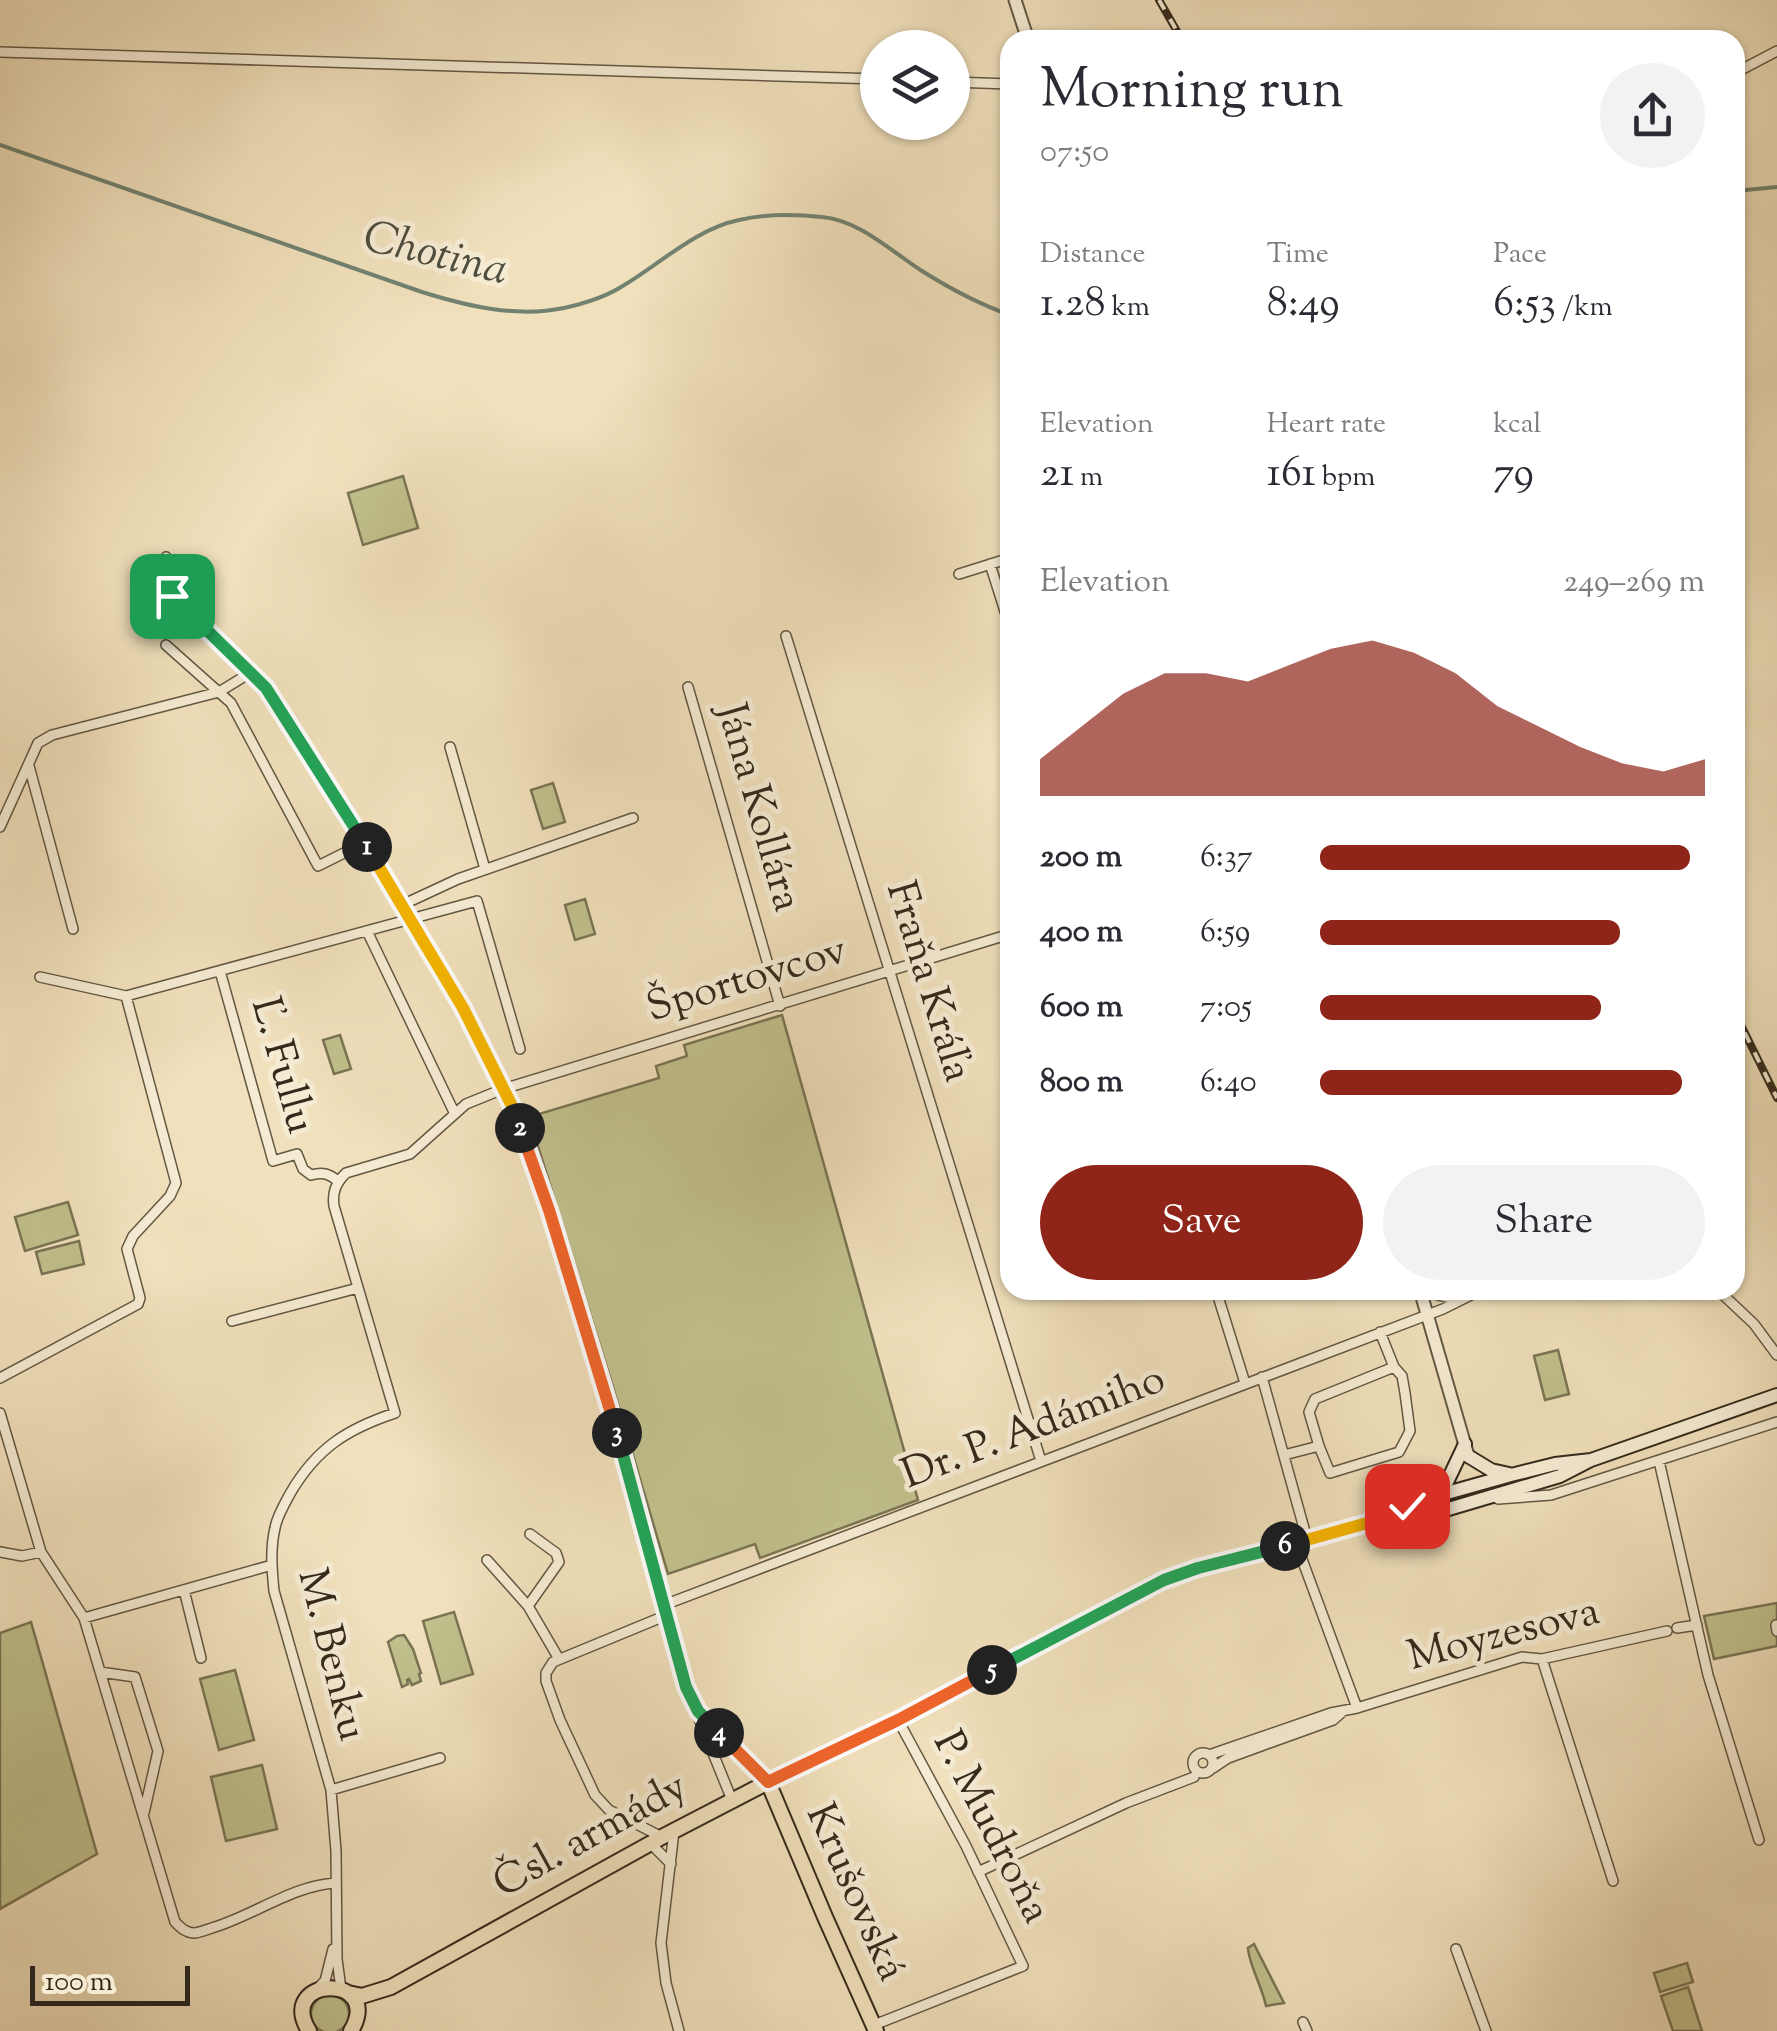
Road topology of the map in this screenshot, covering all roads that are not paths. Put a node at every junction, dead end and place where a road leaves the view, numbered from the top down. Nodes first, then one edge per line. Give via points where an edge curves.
1 (1015, 0) edge
2 (1025, 30) edge
3 (1777, 51) edge
4 (0, 52) edge
5 (1745, 68) edge
6 (860, 78) edge
7 (970, 83) edge
8 (1000, 84) edge
9 (166, 556) dead end
10 (1000, 561) edge
11 (990, 564) junction
12 (959, 574) dead end
13 (1000, 596) edge
14 (786, 636) dead end
15 (166, 645) dead end
16 (250, 673) junction
17 (688, 687) dead end
18 (219, 692) junction
19 (450, 747) dead end
20 (29, 766) junction
21 (633, 818) dead end
22 (0, 826) edge
23 (364, 843) junction
24 (485, 869) junction
25 (402, 905) junction
26 (410, 919) junction
27 (73, 928) dead end
28 (367, 931) junction
29 (1000, 937) edge
30 (220, 970) junction
31 (890, 971) junction
32 (40, 977) dead end
33 (126, 996) junction
34 (780, 1006) junction
35 (520, 1049) dead end
36 (503, 1090) junction
37 (454, 1112) junction
38 (338, 1180) junction
39 (358, 1288) junction
40 (1219, 1300) edge
41 (1423, 1300) edge
42 (1458, 1300) edge
43 (1729, 1300) edge
44 (1462, 1301) joint
45 (1427, 1314) junction
46 (232, 1321) dead end
47 (1380, 1332) junction
48 (1777, 1354) edge
49 (1394, 1367) junction
50 (0, 1377) edge
51 (1262, 1377) junction
52 (1245, 1384) junction
53 (1777, 1395) edge
54 (0, 1413) edge
55 (1777, 1422) edge
56 (1319, 1446) junction
57 (1466, 1450) junction
58 (1284, 1455) junction
59 (1591, 1460) junction
60 (1041, 1461) junction
61 (1659, 1461) junction
62 (1511, 1475) junction
63 (1476, 1485) junction
64 (1430, 1498) junction
65 (1480, 1500) junction
66 (1378, 1520) junction
67 (530, 1534) dead end
68 (1302, 1541) junction
69 (0, 1552) edge
70 (41, 1552) junction
71 (487, 1560) dead end
72 (272, 1564) junction
73 (184, 1590) junction
74 (528, 1606) junction
75 (666, 1610) junction
76 (84, 1618) junction
77 (1698, 1625) junction
78 (201, 1658) dead end
79 (559, 1659) junction
80 (1542, 1659) junction
81 (100, 1672) junction
82 (1357, 1708) junction
83 (698, 1711) junction
84 (1341, 1712) junction
85 (898, 1720) junction
86 (1210, 1755) junction
87 (440, 1758) dead end
88 (1212, 1768) junction
89 (1194, 1777) dead end
90 (768, 1782) junction
91 (331, 1790) junction
92 (732, 1800) junction
93 (144, 1816) junction
94 (662, 1837) junction
95 (1759, 1840) dead end
96 (671, 1864) junction
97 (978, 1872) junction
98 (336, 1882) junction
99 (1613, 1882) dead end
100 (336, 1926) junction
101 (1456, 1949) dead end
102 (390, 1987) junction
103 (317, 1990) junction
104 (344, 1991) junction
105 (303, 2015) junction
106 (354, 2027) edge
107 (875, 2028) edge
108 (293, 2031) edge
109 (309, 2031) edge
110 (679, 2031) edge
111 (1486, 2031) edge

1 - 2 street
3 - 5 street
4 - 6 street
7 - 8 street
9 - 16 street via 162,576 172,596
10 - 11 street
11 - 12 street
11 - 13 street
14 - 31 street, Fraňa Kráľa
15 - 18 street
16 - 18 street
16 - 23 street
17 - 34 street, Jána Kollára
18 - 20 street via 52,735 38,743
18 - 23 street via 232,703 318,866
19 - 24 street
20 - 22 street
20 - 27 street
21 - 24 street
23 - 25 street
24 - 25 street
25 - 26 street
26 - 28 street, Ľ. Fullu
26 - 35 street, Ľ. Fullu via 476,901
26 - 36 street
28 - 30 street, Ľ. Fullu
28 - 37 street
29 - 31 street, Športovcov
30 - 33 street, Ľ. Fullu
30 - 38 street, Ľ. Fullu via 273,1161 298,1154 310,1175
31 - 34 street, Športovcov
31 - 60 street, Fraňa Kráľa
32 - 33 street, Ľ. Fullu
33 - 50 street via 176,1182 127,1249 138,1304
34 - 36 street, Športovcov
36 - 37 street, Športovcov
36 - 75 street via 554,1226
37 - 38 street, Športovcov via 410,1154
38 - 39 street via 333,1199
39 - 46 street
39 - 72 street, M. Benku via 394,1413 357,1427 318,1454 275,1526
40 - 52 street
41 - 45 street
42 - 44 street
43 - 48 street
44 - 45 street, Dr. P. Adámiho
45 - 47 street, Dr. P. Adámiho
45 - 57 street
47 - 49 street
47 - 51 street, Dr. P. Adámiho
49 - 56 street via 1315,1399 1308,1412
49 - 56 street via 1402,1376 1410,1431 1399,1452 1330,1473
51 - 52 street, Dr. P. Adámiho
51 - 58 street
52 - 60 street, Dr. P. Adámiho
53 - 59 main road
54 - 70 street
55 - 61 street
56 - 58 street
57 - 62 main road via 1491,1470
57 - 63 main road
57 - 64 main road
58 - 68 street
59 - 62 main road, Čsl. armády
59 - 65 main road, Čsl. armády
60 - 75 street, Dr. P. Adámiho
61 - 65 street via 1551,1496
61 - 77 street
62 - 63 main road, Čsl. armády
63 - 64 main road, Čsl. armády
63 - 65 main road
64 - 66 main road, Čsl. armády
65 - 66 main road, Čsl. armády via 1414,1519
66 - 68 main road, Čsl. armády
67 - 74 street via 559,1562
68 - 82 street
68 - 85 main road, Čsl. armády via 1164,1580
69 - 70 street
70 - 76 street
71 - 74 street
72 - 73 street
72 - 91 street, M. Benku
73 - 76 street
73 - 78 street
74 - 79 street
75 - 79 street, Dr. P. Adámiho
75 - 83 street
76 - 81 street
77 - 80 street, Moyzesova
77 - 95 street
79 - 94 street via 546,1681 595,1795 609,1810
80 - 82 street, Moyzesova via 1522,1657
80 - 99 street
81 - 93 street
81 - 93 street via 134,1677 158,1751
82 - 84 street, Moyzesova
83 - 90 street
83 - 92 street
84 - 86 street
84 - 88 street
85 - 90 main road, Čsl. armády
85 - 97 street, P. Mudroňa
86 - 88 street
86 - 88 street via 1196,1756 1194,1769
87 - 91 street, M. Benku
89 - 97 street
90 - 92 main road, Čsl. armády
90 - 107 main road, Krušovská
91 - 98 street, M. Benku
92 - 94 main road, Čsl. armády
93 - 98 street via 184,1930 196,1933
94 - 96 street
94 - 96 street
94 - 102 main road, Čsl. armády
96 - 110 street via 661,1943
97 - 107 street, P. Mudroňa via 1024,1966
98 - 100 street, M. Benku
100 - 103 street, M. Benku via 332,1960
100 - 104 street, M. Benku
101 - 111 street
102 - 104 main road, Čsl. armády via 362,1996
102 - 106 main road, Čsl. armády
103 - 104 main road, Čsl. armády
103 - 105 main road
104 - 106 main road via 356,2005
105 - 108 main road
105 - 109 main road

